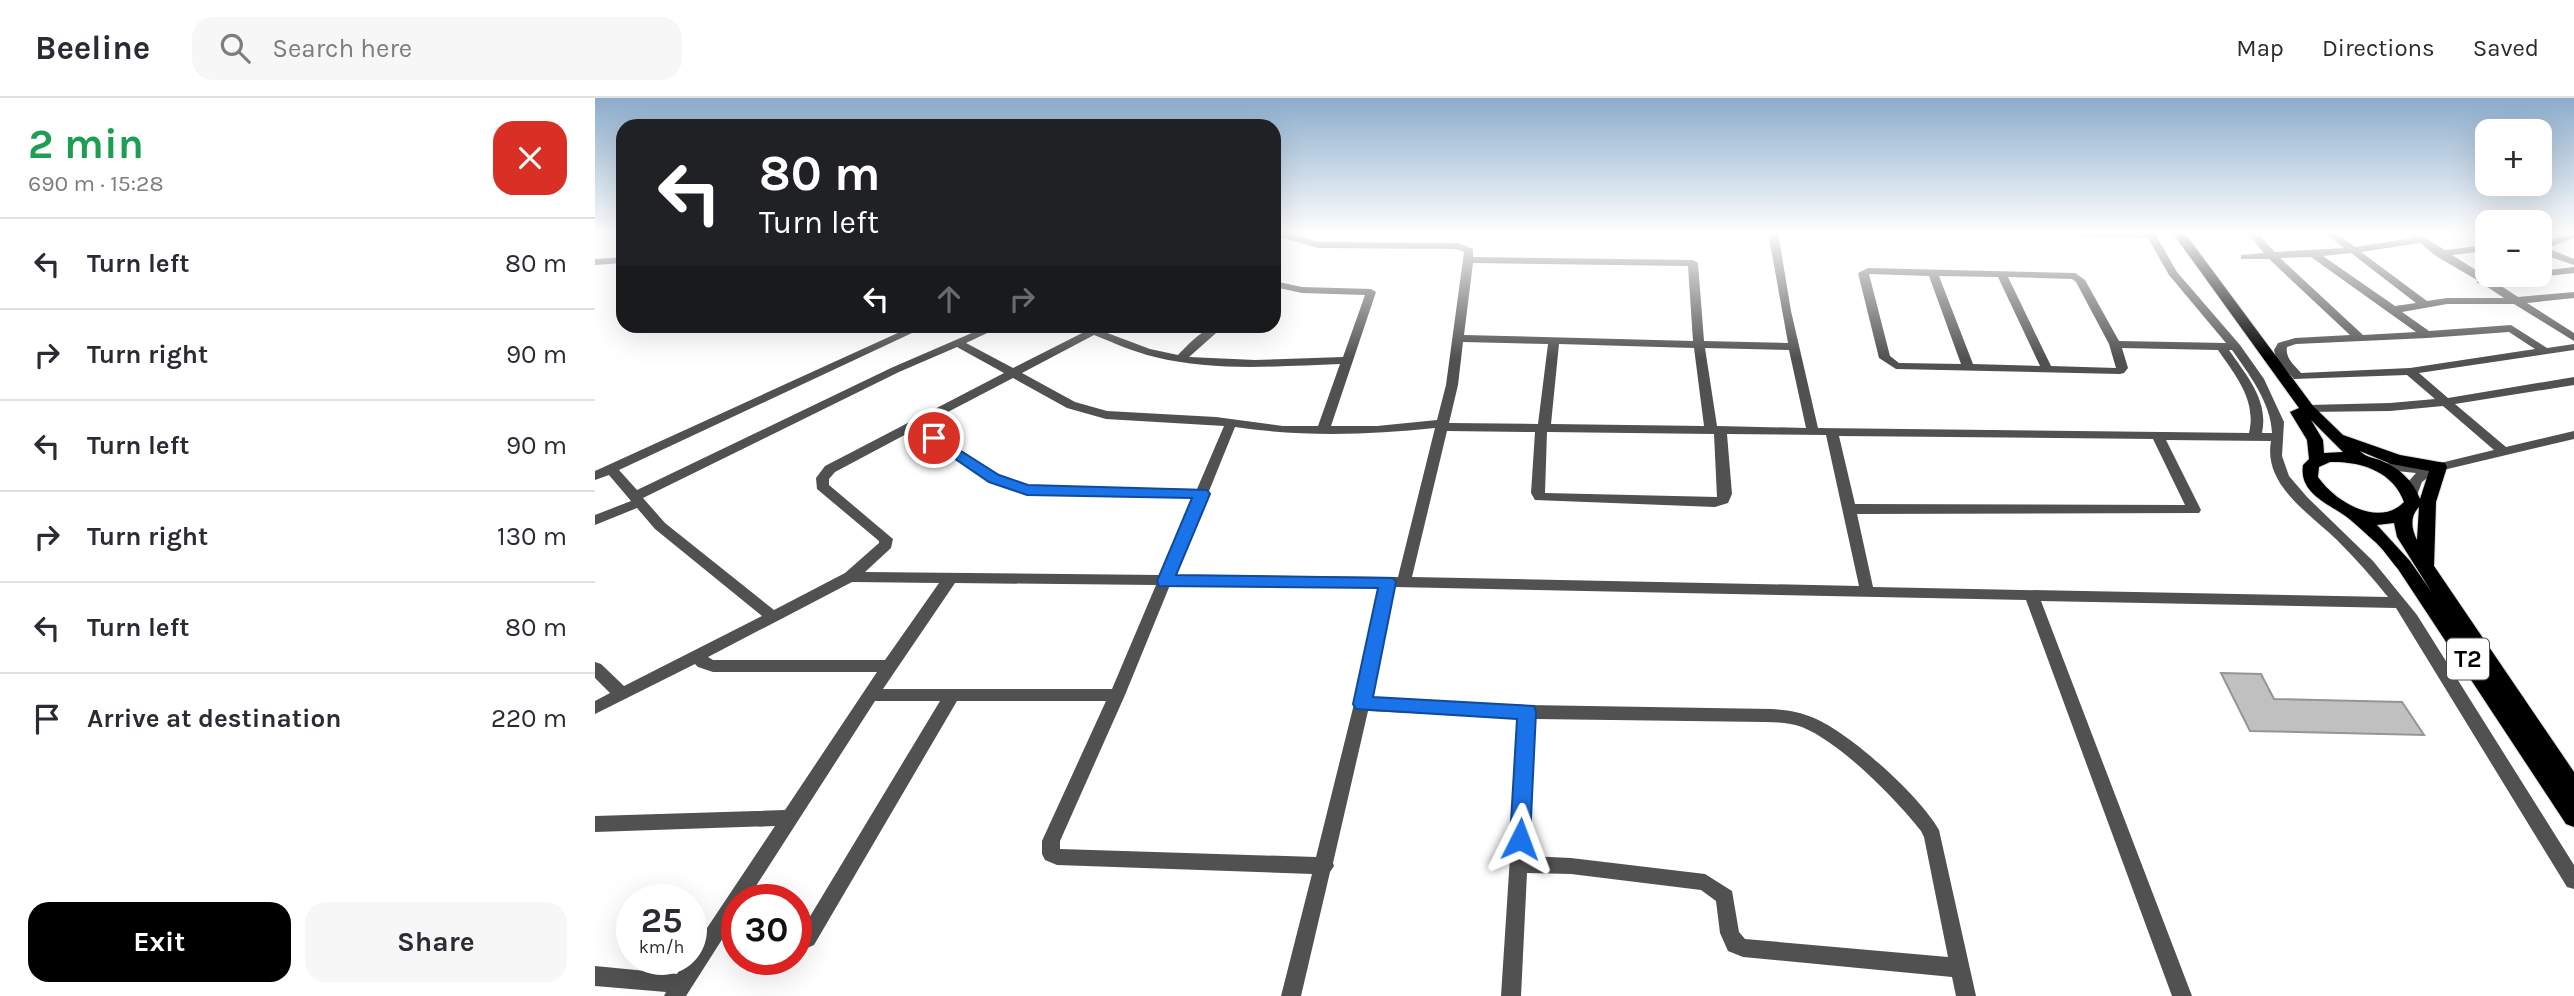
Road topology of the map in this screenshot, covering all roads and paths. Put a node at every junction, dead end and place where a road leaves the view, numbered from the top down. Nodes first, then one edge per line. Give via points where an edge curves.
1 (1933, 273) edge
2 (1465, 274) edge
3 (1694, 274) edge
4 (1781, 274) edge
5 (1863, 274) edge
6 (1995, 274) edge
7 (2001, 274) junction
8 (2173, 274) edge
9 (2188, 274) edge
10 (2209, 274) edge
11 (2291, 274) edge
12 (2342, 274) edge
13 (2384, 274) edge
14 (1281, 286) edge
15 (2491, 287) edge
16 (1287, 288) junction
17 (1281, 292) edge
18 (2574, 295) edge
19 (2513, 301) junction
20 (2425, 305) junction
21 (2393, 310) junction
22 (906, 333) edge
23 (979, 333) edge
24 (1088, 333) edge
25 (1108, 333) edge
26 (1209, 333) edge
27 (2427, 335) junction
28 (1457, 338) junction
29 (2360, 338) junction
30 (2574, 338) edge
31 (1555, 340) junction
32 (958, 342) junction
33 (1699, 344) junction
34 (2115, 344) junction
35 (1794, 347) junction
36 (2228, 347) junction
37 (2574, 347) edge
38 (2546, 352) junction
39 (1180, 359) junction
40 (1347, 360) junction
41 (1968, 366) junction
42 (2047, 369) junction
43 (2410, 371) junction
44 (1012, 373) junction
45 (2574, 381) edge
46 (2444, 402) junction
47 (2308, 409) junction
48 (1231, 423) junction
49 (2320, 423) junction
50 (914, 425) junction
51 (1442, 425) junction
52 (1542, 429) junction
53 (1323, 431) junction
54 (1715, 431) junction
55 (1813, 432) junction
56 (1832, 433) junction
57 (2574, 435) edge
58 (2158, 437) junction
59 (2252, 437) junction
60 (2276, 437) junction
61 (2504, 452) junction
62 (2317, 459) junction
63 (2359, 459) junction
64 (2377, 465) junction
65 (2435, 468) junction
66 (612, 470) junction
67 (595, 476) edge
68 (1202, 494) junction
69 (2411, 495) junction
70 (638, 499) junction
71 (1849, 509) junction
72 (2350, 512) junction
73 (2405, 515) junction
74 (595, 520) edge
75 (2425, 565) junction
76 (850, 577) junction
77 (950, 579) junction
78 (1165, 581) junction
79 (1396, 582) junction
80 (1867, 590) junction
81 (2032, 596) junction
82 (2400, 603) junction
83 (773, 617) junction
84 (698, 656) junction
85 (889, 667) junction
86 (595, 668) edge
87 (621, 693) junction
88 (870, 695) junction
89 (1117, 695) junction
90 (952, 696) junction
91 (1363, 704) junction
92 (595, 708) edge
93 (1527, 712) junction
94 (2574, 789) edge
95 (2574, 817) edge
96 (790, 818) junction
97 (595, 824) edge
98 (1518, 864) junction
99 (1325, 866) junction
100 (2574, 881) edge
101 (812, 931) edge
102 (1959, 968) junction
103 (595, 976) edge
104 (678, 990) edge
105 (1291, 996) edge
106 (1511, 996) edge
107 (1966, 996) edge
108 (2182, 996) edge

1 - 41 street
2 - 28 street
3 - 33 street
4 - 35 street
5 - 41 street via 1885,358 1896,366
6 - 7 street
7 - 34 street via 2078,278
7 - 42 street
8 - 36 street
9 - 62 main road, T2 via 2306,423 2315,440
10 - 47 main road
11 - 29 street
12 - 21 street
13 - 20 street
14 - 16 street
15 - 19 street
16 - 17 street
16 - 40 street via 1371,292
18 - 19 street
19 - 20 street
19 - 30 street
20 - 21 street
21 - 27 street
22 - 66 street
23 - 32 street
24 - 44 street
25 - 39 street via 1141,350
26 - 39 street
27 - 29 street
27 - 38 street via 2511,328
28 - 31 street
28 - 51 street
29 - 43 street via 2295,341 2280,350 2298,377
31 - 33 street
31 - 52 street
32 - 44 street
32 - 70 street
33 - 35 street
33 - 54 street
34 - 36 street
34 - 42 street via 2120,371
35 - 55 street
36 - 59 street via 2258,411 2257,432
36 - 60 street via 2265,393 2278,427
37 - 38 street
38 - 43 street
39 - 40 street
40 - 53 street
41 - 42 street
43 - 46 street
44 - 48 street via 1094,413
44 - 50 street
45 - 46 street
46 - 47 street
46 - 61 street
47 - 49 main road
48 - 53 street
48 - 68 street
49 - 63 main road
49 - 65 main road via 2354,444
50 - 68 street via 994,478 1027,490
50 - 76 street via 850,457 823,478 822,486 887,542
51 - 52 street
51 - 53 street
51 - 79 street
52 - 54 street
52 - 54 street via 1540,497 1715,503 1725,494
54 - 55 street
55 - 56 street
56 - 58 street
56 - 71 street
57 - 61 street
58 - 59 street
58 - 71 street via 2194,510
59 - 60 street
60 - 82 street via 2275,460 2281,475 2365,560
61 - 65 street
62 - 63 main road
62 - 72 main road, T2 via 2309,468 2310,481 2322,495
63 - 64 main road
64 - 65 street
64 - 69 main road via 2399,479
65 - 69 street via 2420,475
65 - 75 main road
66 - 67 street
66 - 70 street
68 - 78 street
69 - 73 main road via 2413,503
70 - 74 street
70 - 83 street via 660,526
71 - 80 street
72 - 73 main road, T2 via 2385,519
72 - 95 main road, T2 via 2383,539 2404,565
73 - 75 main road, T2 via 2406,537
75 - 94 main road, T2
76 - 77 street
76 - 83 street
77 - 78 street
77 - 85 street
78 - 79 street
78 - 89 street
79 - 80 street
79 - 91 street
80 - 81 street
81 - 82 street
81 - 108 street
82 - 100 street
83 - 84 street
84 - 85 street via 713,666
84 - 87 street
85 - 88 street
86 - 87 street
87 - 92 street
88 - 90 street
88 - 96 street
89 - 90 street
89 - 99 street via 1051,841 1051,854
90 - 101 street
91 - 93 street
91 - 99 street
93 - 98 street
93 - 102 street via 1765,715 1812,724 1834,738 1927,825
96 - 97 street
96 - 104 street
98 - 102 street via 1705,882 1725,897 1730,933 1743,948
98 - 106 street
99 - 105 street
102 - 107 street
103 - 104 street

